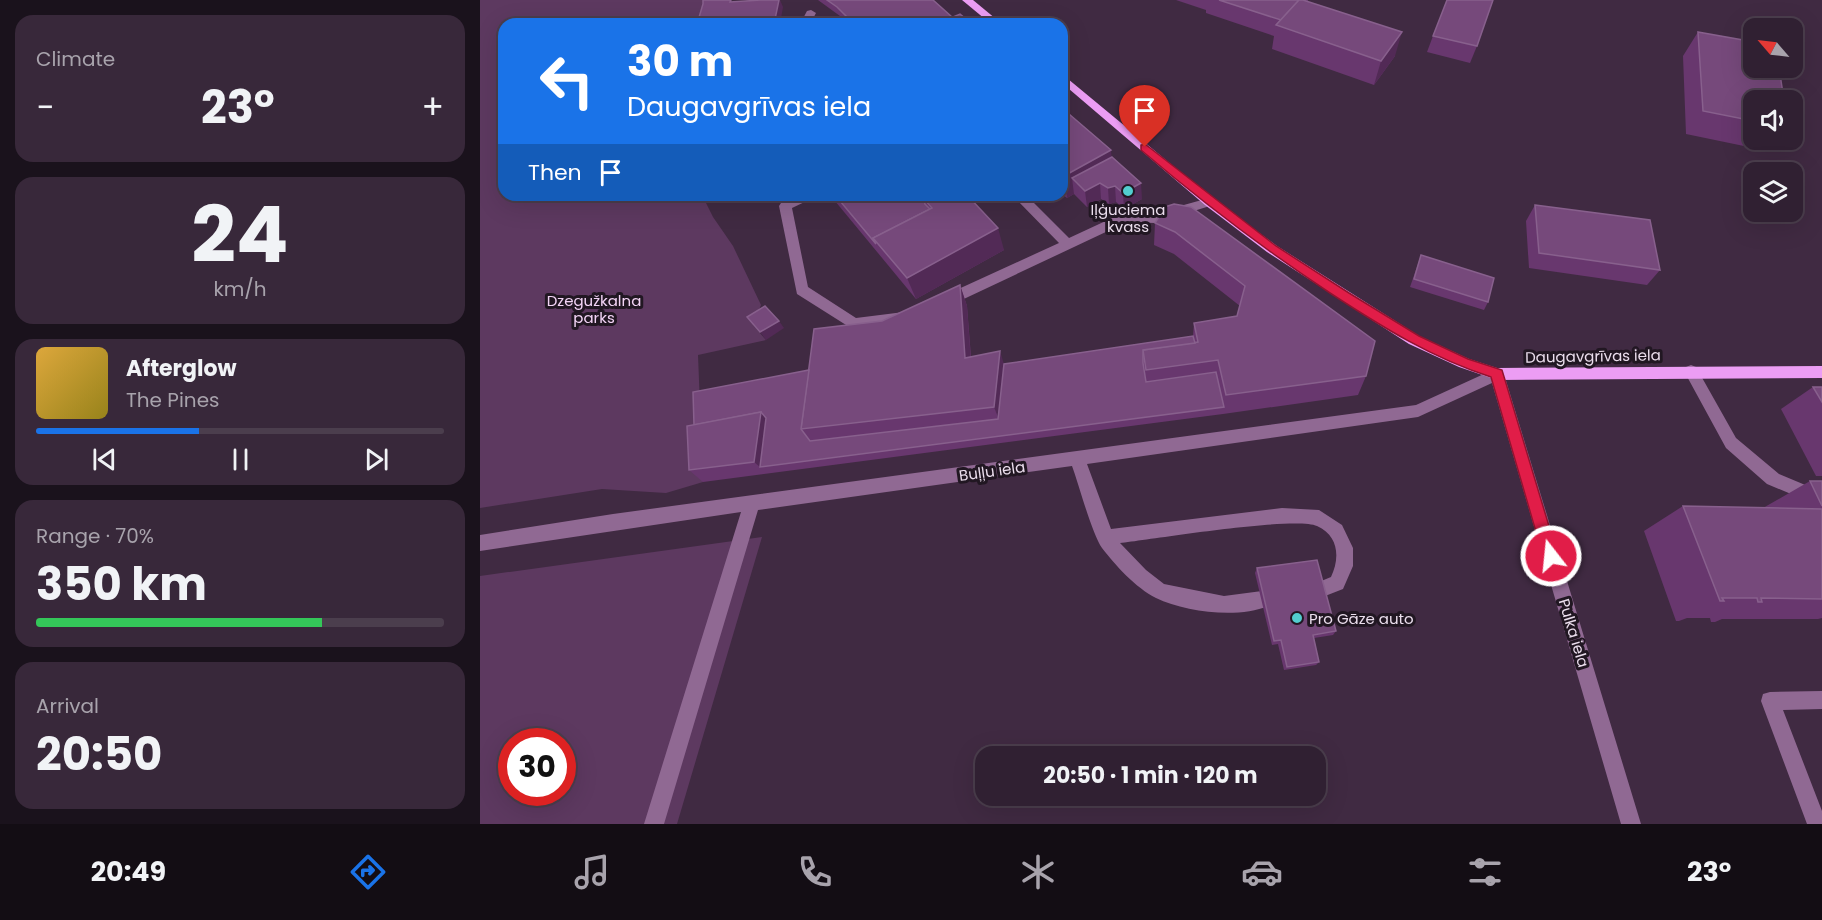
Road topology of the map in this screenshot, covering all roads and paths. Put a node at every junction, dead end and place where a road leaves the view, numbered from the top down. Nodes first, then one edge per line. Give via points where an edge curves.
1 (967, 0) edge
2 (811, 13) dead end
3 (808, 18) edge
4 (990, 18) edge
5 (1068, 82) edge
6 (796, 201) edge
7 (1024, 201) edge
8 (1209, 202) junction
9 (1067, 243) junction
10 (1691, 372) junction
11 (1822, 372) edge
12 (1497, 374) junction
13 (1077, 459) junction
14 (1822, 500) edge
15 (752, 504) junction
16 (1105, 537) junction
17 (480, 543) edge
18 (1320, 590) edge
19 (1262, 600) edge
20 (1822, 700) edge
21 (654, 824) edge
22 (1631, 824) edge
23 (1817, 824) edge

1 - 4 main road
2 - 3 street
5 - 8 main road, Daugavgrīvas iela
6 - 9 street via 785,206 801,290 854,324 923,312
7 - 9 street
8 - 9 street via 1155,218 1125,217
8 - 12 main road, Daugavgrīvas iela via 1272,249 1414,340
10 - 11 main road, Daugavgrīvas iela
10 - 12 main road, Daugavgrīvas iela
10 - 14 street via 1731,442 1773,478
12 - 13 street, Buļļu iela via 1418,411
12 - 22 street, Pulka iela
13 - 15 street, Buļļu iela
13 - 16 street
15 - 17 street, Buļļu iela
15 - 21 street
16 - 18 street via 1282,516 1318,518 1336,530 1345,548 1345,566 1337,583
16 - 19 street via 1120,557 1160,591 1224,605
20 - 23 street via 1770,701

